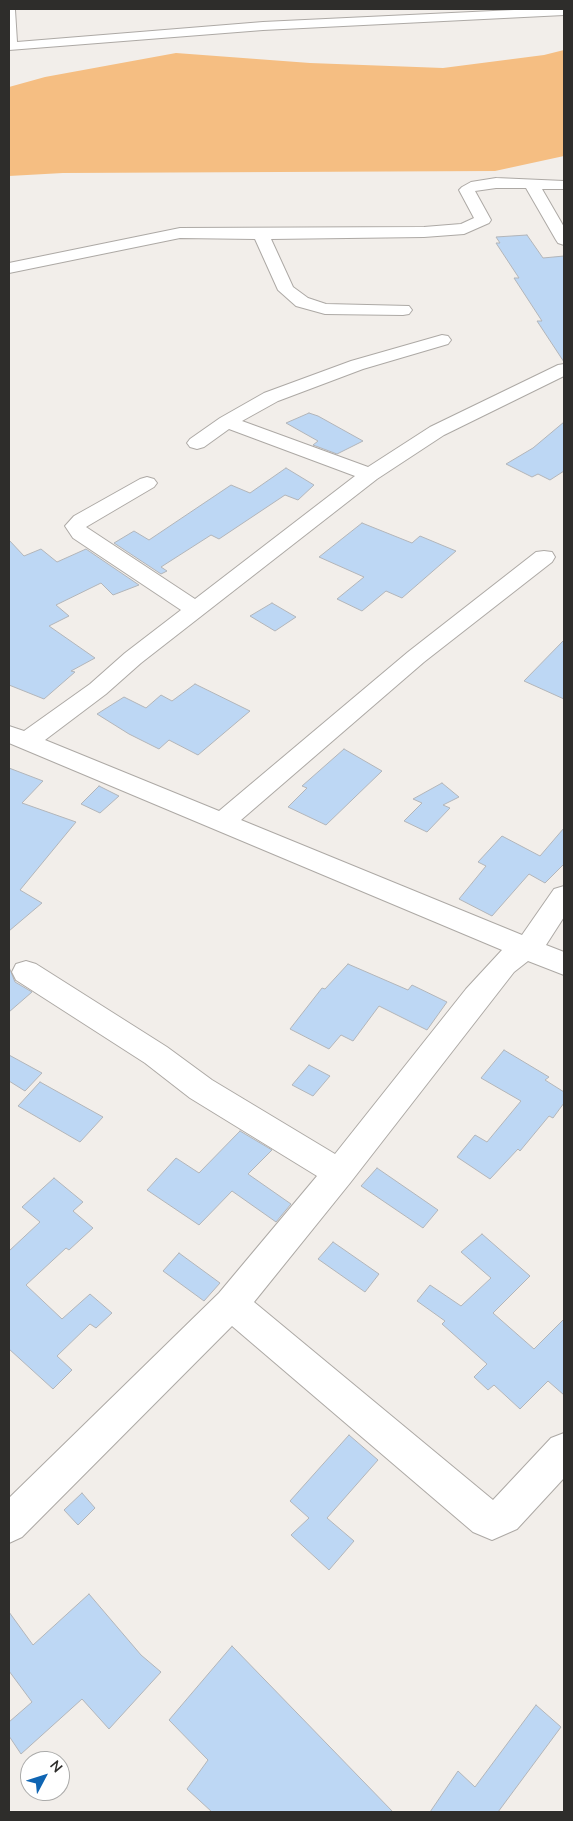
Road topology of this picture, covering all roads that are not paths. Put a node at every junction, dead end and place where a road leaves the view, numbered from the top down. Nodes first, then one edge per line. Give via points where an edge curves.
1 (379, 9) edge
2 (9, 10) edge
3 (514, 11) edge
4 (564, 11) edge
5 (255, 14) dead end
6 (388, 21) junction
7 (263, 26) junction
8 (10, 46) edge
9 (532, 185) junction
10 (564, 185) edge
11 (261, 234) junction
12 (564, 240) edge
13 (9, 268) edge
14 (403, 310) dead end
15 (442, 340) dead end
16 (564, 369) edge
17 (227, 422) junction
18 (197, 443) dead end
19 (370, 475) junction
20 (147, 483) dead end
21 (544, 557) dead end
22 (197, 610) junction
23 (18, 738) edge
24 (222, 822) junction
25 (564, 896) edge
26 (528, 949) junction
27 (564, 964) edge
28 (26, 972) dead end
29 (339, 1173) junction
30 (231, 1304) junction
31 (564, 1451) edge
32 (9, 1524) edge

1 - 6 street
2 - 8 street
3 - 4 street
3 - 6 street
5 - 7 street
6 - 7 street
7 - 8 street
9 - 10 street
9 - 11 street via 496,183 471,186 467,190 482,220 464,229
9 - 12 street
11 - 13 street via 180,233
11 - 14 street via 286,290 302,302 325,309
15 - 17 street via 271,397
16 - 19 street via 437,431
17 - 18 street
17 - 19 street
19 - 22 street
20 - 22 street via 75,526 80,534
21 - 24 street via 416,656
22 - 23 street via 98,690
23 - 24 street
24 - 26 street
25 - 26 street
26 - 27 street
26 - 29 street via 508,960 476,997
28 - 29 street via 156,1055 201,1089
29 - 30 street
30 - 31 street via 486,1519 492,1521 504,1516
30 - 32 street

